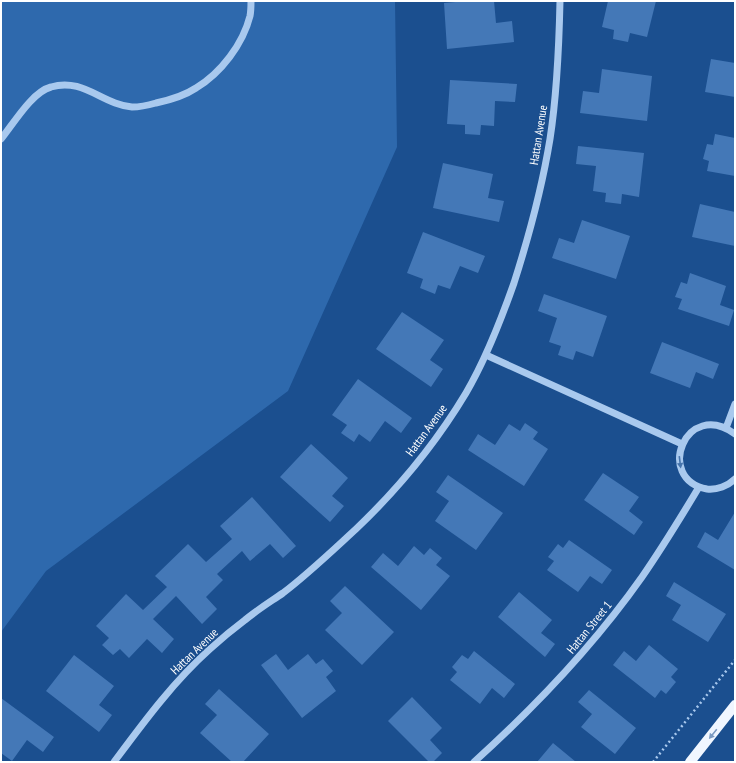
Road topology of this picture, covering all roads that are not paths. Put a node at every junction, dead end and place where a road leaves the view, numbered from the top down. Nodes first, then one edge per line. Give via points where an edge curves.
1 (251, 1) edge
2 (560, 1) edge
3 (1, 139) edge
4 (486, 355) junction
5 (735, 404) edge
6 (726, 428) junction
7 (735, 434) edge
8 (682, 444) junction
9 (735, 479) edge
10 (726, 486) junction
11 (699, 487) junction
12 (735, 489) edge
13 (735, 705) edge
14 (114, 762) edge
15 (474, 762) edge
16 (690, 762) edge

1 - 3 street via 245,30 234,50 217,71 197,88 172,100 132,107 78,86 64,84 51,87 38,93
2 - 4 street, Hattan Avenue via 550,139 539,194 510,296
4 - 8 street
4 - 14 street, Hattan Avenue via 444,427 392,492 284,592 244,620 208,651 174,685
5 - 6 street
6 - 7 street
6 - 8 street via 716,424 705,425 687,435
8 -> 11 street via 679,457 681,469 688,480
9 - 10 street
10 - 11 street via 712,490
10 - 12 street
11 - 15 street, Hattan Street 1 via 642,577 610,620 540,700
13 -> 16 main road

